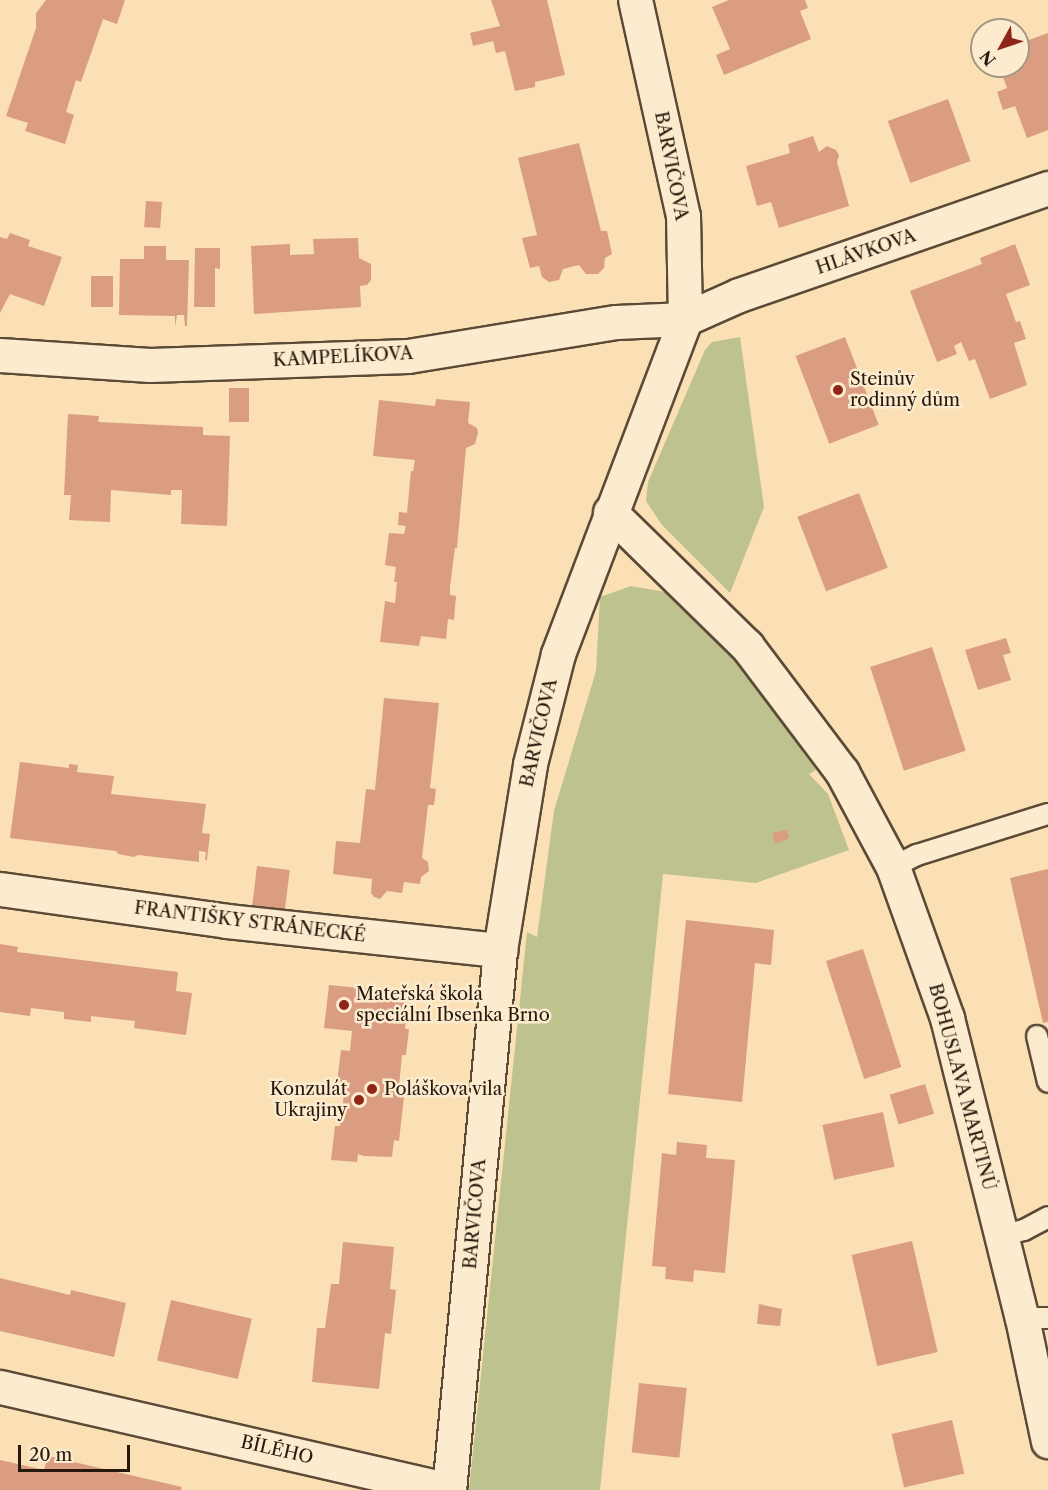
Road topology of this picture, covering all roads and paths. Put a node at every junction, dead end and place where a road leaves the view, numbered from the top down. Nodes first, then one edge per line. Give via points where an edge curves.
1 (635, 0) edge
2 (1048, 188) edge
3 (684, 319) junction
4 (0, 355) edge
5 (610, 512) junction
6 (1048, 814) edge
7 (892, 867) junction
8 (0, 889) edge
9 (500, 950) junction
10 (1037, 1036) dead end
11 (1048, 1082) edge
12 (1048, 1217) edge
13 (1001, 1236) junction
14 (1035, 1318) edge
15 (0, 1387) edge
16 (1048, 1441) edge
17 (449, 1490) edge

1 - 3 street, BARVIČOVA via 683,216
2 - 3 street, HLÁVKOVA via 739,295
3 - 4 street, KAMPELÍKOVA via 616,322 408,356 150,365
3 - 5 street, BARVIČOVA
5 - 7 street, BOHUSLAVA MARTINŮ via 747,646 842,772
5 - 9 street, BARVIČOVA via 549,685 530,764
6 - 7 lane via 916,855
7 - 13 street, BOHUSLAVA MARTINŮ via 947,1018
8 - 9 street, FRANTIŠKY STRÁNECKÉ via 227,921
9 - 17 street, BARVIČOVA
10 - 11 lane
12 - 13 lane via 1024,1230
13 - 14 street, BOHUSLAVA MARTINŮ
14 - 16 street, BOHUSLAVA MARTINŮ
15 - 17 street, BÍLÉHO

